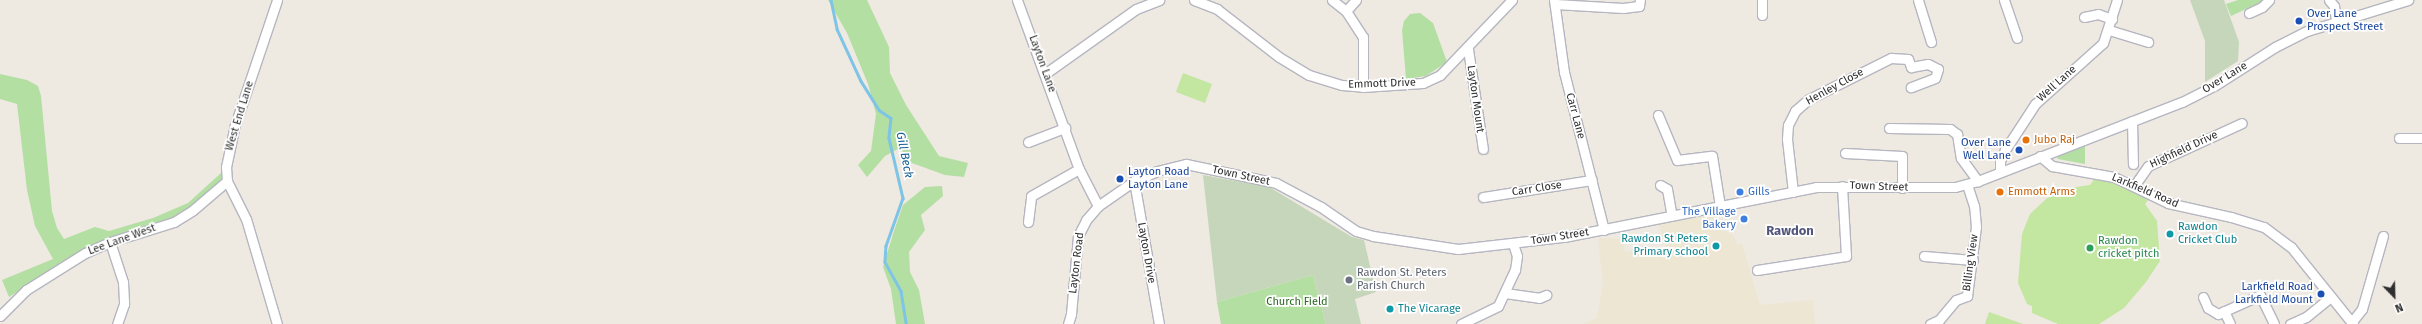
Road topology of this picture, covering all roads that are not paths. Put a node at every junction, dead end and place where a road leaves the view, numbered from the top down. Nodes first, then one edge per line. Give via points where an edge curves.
1 (277, 0) edge
2 (1018, 0) edge
3 (1159, 0) edge
4 (1194, 0) edge
5 (1332, 0) edge
6 (1356, 0) edge
7 (1512, 0) edge
8 (1640, 0) edge
9 (1762, 0) edge
10 (1918, 0) edge
11 (2004, 0) edge
12 (2117, 0) edge
13 (2269, 0) edge
14 (2329, 0) edge
15 (2408, 0) edge
16 (1555, 2) edge
17 (1346, 10) junction
18 (2249, 13) dead end
19 (1762, 15) dead end
20 (2084, 17) dead end
21 (2112, 20) junction
22 (2336, 22) junction
23 (2109, 30) junction
24 (2016, 38) dead end
25 (1931, 42) dead end
26 (2148, 42) dead end
27 (1468, 49) junction
28 (1046, 73) junction
29 (1363, 87) junction
30 (1911, 87) dead end
31 (1658, 115) dead end
32 (2132, 121) junction
33 (2242, 123) dead end
34 (1065, 128) junction
35 (1889, 128) dead end
36 (2399, 138) dead end
37 (2422, 138) edge
38 (1028, 142) dead end
39 (1483, 149) dead end
40 (1845, 153) dead end
41 (2040, 156) junction
42 (2133, 164) dead end
43 (1078, 169) junction
44 (2000, 172) junction
45 (1592, 180) junction
46 (227, 181) junction
47 (1978, 181) junction
48 (1134, 182) junction
49 (1660, 185) dead end
50 (1968, 185) junction
51 (1842, 186) junction
52 (2134, 186) junction
53 (1902, 188) junction
54 (1793, 192) junction
55 (1483, 197) dead end
56 (1098, 206) junction
57 (1720, 206) junction
58 (1672, 216) junction
59 (1028, 222) dead end
60 (1604, 230) junction
61 (2383, 236) dead end
62 (110, 242) junction
63 (1513, 244) junction
64 (1924, 256) dead end
65 (1973, 260) junction
66 (1757, 270) dead end
67 (1505, 293) junction
68 (1546, 295) dead end
69 (2203, 297) dead end
70 (2331, 297) junction
71 (2224, 311) junction
72 (0, 316) edge
73 (2352, 323) edge
74 (117, 324) edge
75 (277, 324) edge
76 (1068, 324) edge
77 (1159, 324) edge
78 (1461, 324) edge
79 (1930, 324) edge
80 (2230, 324) edge
81 (2274, 324) edge
82 (2290, 324) edge

1 - 46 street, West End Lane via 234,128 226,167
2 - 28 street, Layton Lane
3 - 28 street via 1136,9
4 - 29 street, Emmott Drive via 1217,9 1279,57 1309,75 1342,85
5 - 17 street
6 - 17 street
7 - 27 street, Emmott Drive
8 - 16 street via 1640,6 1623,8
9 - 19 street
10 - 25 street
11 - 24 street
12 - 21 street, Well Lane
13 - 18 street via 2262,7
14 - 22 street via 2334,6
15 - 22 street, Over Lane
16 - 45 street, Carr Lane via 1564,72
17 - 29 street via 1363,37
20 - 21 street via 2098,14
21 - 23 street, Well Lane
22 - 32 street, Over Lane via 2307,31 2275,47 2214,86
23 - 26 street
23 - 44 street, Well Lane via 2103,43 2035,104 2005,150 2000,161
27 - 29 street, Emmott Drive via 1448,70 1431,80
27 - 39 street, Layton Mount
28 - 34 street, Layton Lane
30 - 54 street, Henley Close via 1935,78 1939,72 1933,64 1911,67 1911,56 1896,57 1809,99 1795,111 1788,125 1787,139
31 - 57 street via 1677,160 1712,156
32 - 41 street, Over Lane
32 - 42 street
33 - 52 street, Highfield Drive via 2155,162 2144,169
34 - 38 street
34 - 43 street, Layton Lane
35 - 47 street via 1950,129 1957,134 1961,158
36 - 37 street
40 - 53 street via 1902,156
41 - 44 street, Town Street
41 - 52 street, Larkfield Road via 2052,166 2114,177
43 - 56 street, Layton Lane
43 - 59 street via 1031,196
44 - 47 street, Town Street
45 - 55 street, Carr Close
45 - 60 street, Carr Lane
46 - 62 street, Lee Lane West via 193,210 174,222
46 - 75 street, West End Lane via 246,219
47 - 50 street, Town Street
48 - 56 street, Town Street
48 - 63 street, Town Street via 1157,171 1186,164 1276,183 1321,207 1356,231 1373,236 1458,248
48 - 77 street, Layton Drive
49 - 58 street via 1667,189
50 - 53 street, Town Street via 1929,189
50 - 65 street, Billing View via 1976,227
51 - 53 street, Town Street
51 - 54 street, Town Street
51 - 66 street via 1846,256
52 - 70 street, Larkfield Road via 2168,203 2251,222 2272,232 2291,247
54 - 57 street, Town Street
56 - 76 street, Layton Road via 1078,236 1072,314
57 - 58 street, Town Street
58 - 60 street, Town Street
60 - 63 street, Town Street
61 - 73 street via 2362,309
62 - 72 street, Lee Lane West via 85,253 26,290
62 - 74 street via 123,282 124,304
63 - 67 street via 1517,256 1515,270
64 - 65 street
65 - 79 street, Billing View via 1967,296 1956,300 1939,320
67 - 68 street via 1540,298
67 - 78 street via 1498,306
69 - 71 street via 2208,308 2218,314
70 - 73 street, Larkfield Road
70 - 82 street via 2306,317
71 - 80 street
71 - 81 street via 2260,295

